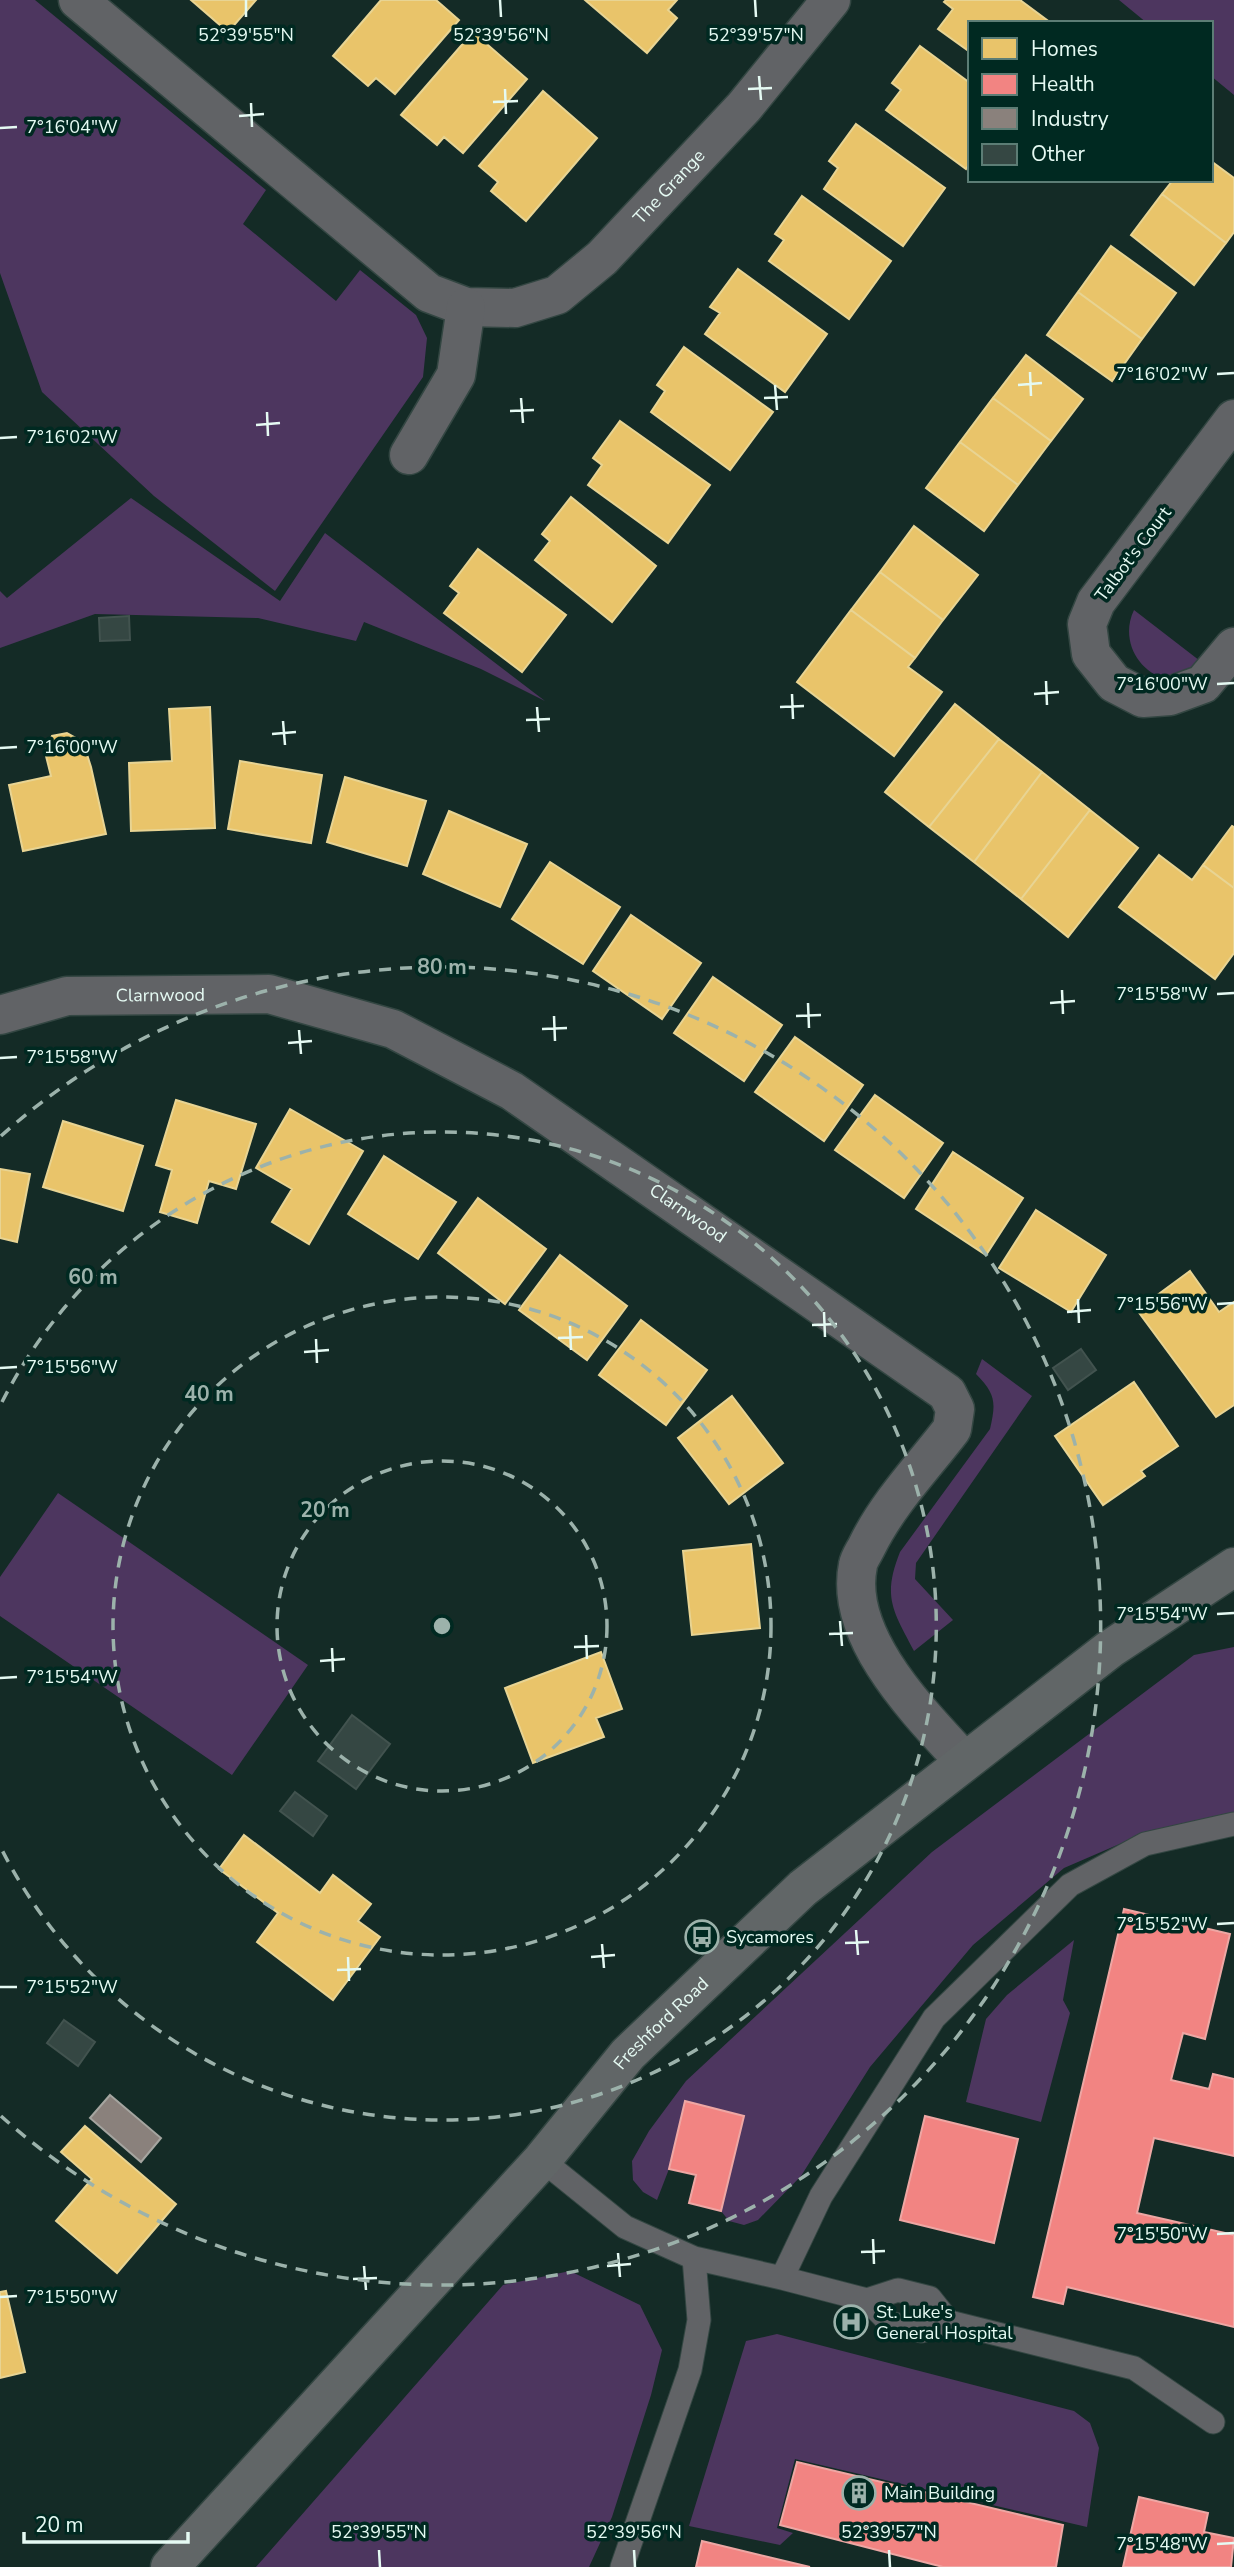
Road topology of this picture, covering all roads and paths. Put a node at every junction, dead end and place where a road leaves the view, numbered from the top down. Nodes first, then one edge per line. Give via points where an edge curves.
1 (78, 0) edge
2 (831, 0) edge
3 (466, 307) junction
4 (1234, 419) edge
5 (409, 455) dead end
6 (1234, 647) edge
7 (0, 1015) edge
8 (1234, 1567) edge
9 (964, 1762) junction
10 (1234, 1824) edge
11 (541, 2160) junction
12 (694, 2258) junction
13 (782, 2277) junction
14 (867, 2300) junction
15 (949, 2322) junction
16 (1213, 2422) dead end
17 (170, 2567) edge
18 (622, 2567) edge

1 - 3 street, The Grange via 429,293
2 - 3 street, The Grange via 744,107 602,258 557,295 515,309
3 - 5 street via 456,374
4 - 6 street, Talbot's Court via 1096,602 1087,624 1091,654 1114,683 1143,698 1170,696 1203,684
7 - 9 street, Clarnwood via 67,996 269,994 393,1029 512,1091 947,1393 956,1409 952,1429 878,1524 858,1564 857,1600 867,1633 901,1692
8 - 9 main road, Freshford Road via 1110,1650
9 - 11 main road, Freshford Road via 803,1888 628,2054
10 - 13 lane via 1145,1844 1070,1885 934,2018 821,2196
11 - 12 lane via 625,2227
11 - 17 main road, Freshford Road
12 - 13 lane
12 - 18 lane via 699,2320 690,2370
13 - 14 lane
14 - 15 lane via 890,2323 922,2331
14 - 15 lane via 898,2290 930,2298
15 - 16 lane via 1134,2368

